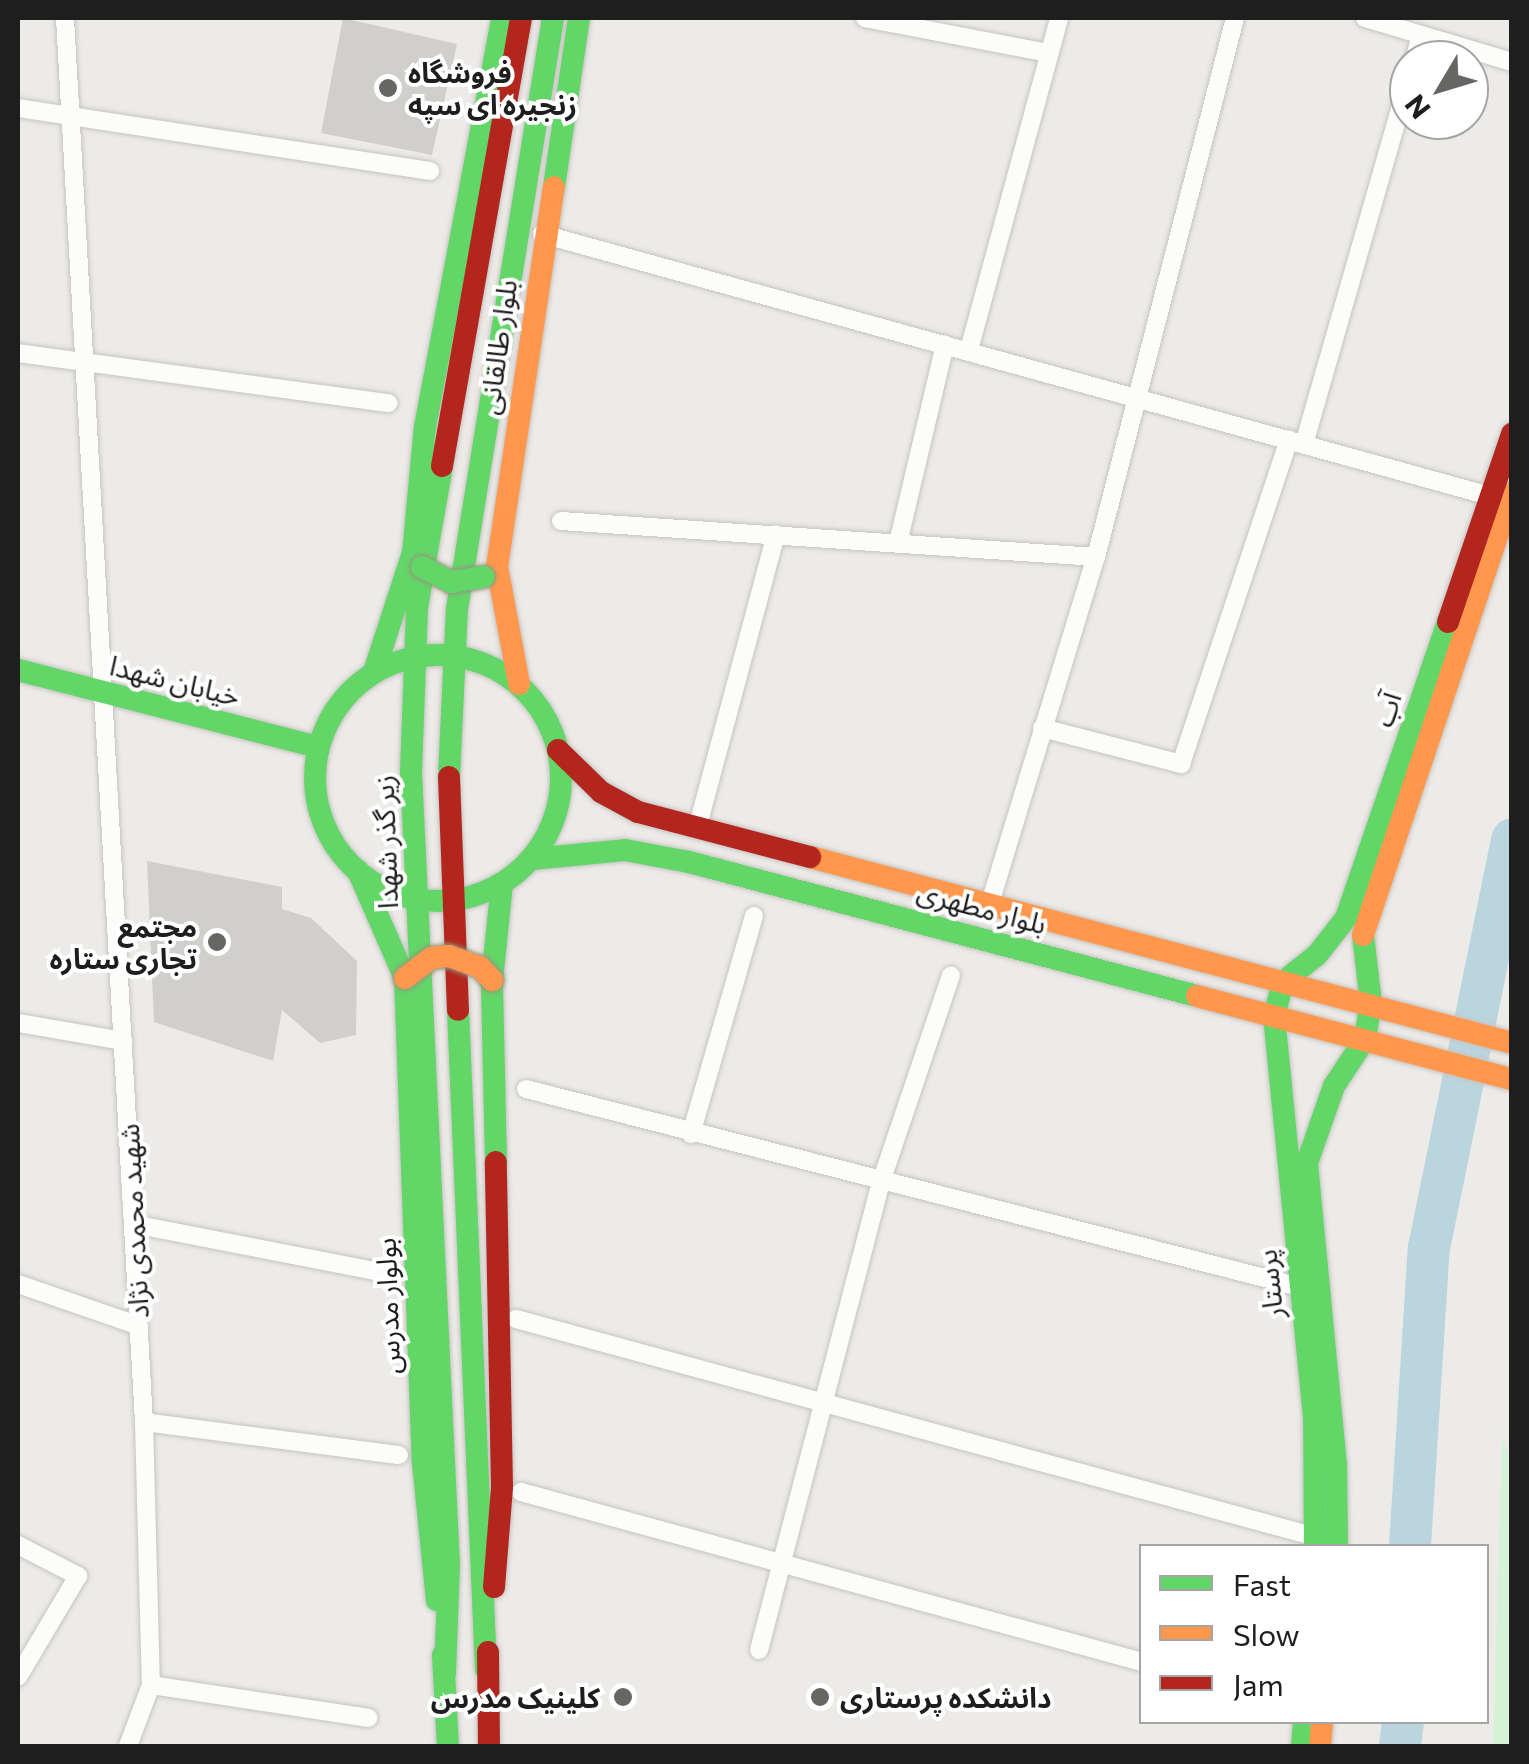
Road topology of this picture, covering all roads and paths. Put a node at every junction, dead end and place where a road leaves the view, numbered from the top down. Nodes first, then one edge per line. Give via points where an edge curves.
1 (66, 18) edge
2 (502, 18) edge
3 (521, 18) edge
4 (552, 18) edge
5 (578, 18) edge
6 (865, 18) edge
7 (1060, 18) edge
8 (1235, 18) edge
9 (1365, 18) edge
10 (1421, 35) junction
11 (1420, 40) edge
12 (1049, 53) junction
13 (1512, 62) edge
14 (18, 108) edge
15 (70, 116) junction
16 (1390, 140) edge
17 (430, 171) dead end
18 (542, 234) junction
19 (945, 344) junction
20 (969, 350) junction
21 (18, 352) edge
22 (84, 365) junction
23 (1137, 401) junction
24 (389, 403) dead end
25 (1512, 434) edge
26 (1297, 442) junction
27 (1501, 494) edge
28 (561, 521) dead end
29 (776, 534) junction
30 (898, 543) junction
31 (1096, 556) junction
32 (418, 560) junction
33 (491, 572) junction
34 (18, 670) edge
35 (374, 672) junction
36 (519, 684) junction
37 (103, 692) junction
38 (1042, 728) junction
39 (318, 746) junction
40 (558, 750) junction
41 (697, 829) junction
42 (532, 859) junction
43 (358, 871) junction
44 (502, 884) junction
45 (990, 904) junction
46 (754, 916) dead end
47 (951, 976) dead end
48 (405, 978) junction
49 (492, 980) junction
50 (1283, 982) junction
51 (1371, 1003) junction
52 (1274, 1016) junction
53 (18, 1023) edge
54 (1366, 1039) junction
55 (123, 1041) junction
56 (1512, 1043) edge
57 (1512, 1079) edge
58 (526, 1089) dead end
59 (691, 1134) junction
60 (882, 1179) junction
61 (133, 1224) junction
62 (385, 1274) dead end
63 (18, 1284) edge
64 (1300, 1287) junction
65 (516, 1318) dead end
66 (139, 1326) junction
67 (822, 1406) junction
68 (144, 1422) junction
69 (399, 1455) dead end
70 (521, 1492) dead end
71 (1323, 1543) edge
72 (18, 1545) edge
73 (782, 1563) junction
74 (759, 1650) dead end
75 (1139, 1661) edge
76 (486, 1669) junction
77 (445, 1673) junction
78 (18, 1677) edge
79 (151, 1685) junction
80 (370, 1718) dead end
81 (128, 1746) edge
82 (448, 1746) edge
83 (489, 1746) edge

1 - 15 street, شهید محمدی نژاد
2 - 32 main road, بلوار طالقانی via 425,427
3 - 77 main road, زیر گذر شهدا via 418,608 411,772 450,1565
4 - 76 main road via 457,609 449,783
5 - 18 main road, بلوار طالقانی
6 - 12 street
7 - 12 street
8 - 23 street
9 - 10 street
10 - 11 street
10 - 13 street
12 - 20 street
14 - 15 street
15 - 17 street
15 - 22 street, شهید محمدی نژاد
16 - 26 street
18 - 19 street
18 - 33 main road, بلوار طالقانی
19 - 20 street
19 - 30 street
20 - 23 street
21 - 22 street
22 - 24 street
22 - 37 street, شهید محمدی نژاد
23 - 26 street
23 - 31 street
25 - 27 main road, آب
26 - 27 street
26 - 38 street via 1181,764
27 - 50 main road, آب via 1346,918 1317,955
27 - 51 main road, آب via 1364,926
28 - 29 street
29 - 30 street
29 - 41 street
30 - 31 street
31 - 38 street
32 - 33 main road, bridge via 452,582
32 - 35 main road, بلوار طالقانی
33 - 36 main road, بلوار طالقانی
34 - 37 main road, خیابان شهدا
35 - 36 main road via 410,657 448,654 486,664
35 - 39 main road via 349,691
36 - 40 main road via 544,714
37 - 39 main road, خیابان شهدا
37 - 55 street, شهید محمدی نژاد
38 - 45 street
39 - 43 main road via 314,781 320,814
40 - 41 main road, بلوار مطهری via 601,792 638,812
40 - 42 main road via 561,789 552,826
41 - 45 main road, بلوار مطهری
42 - 44 main road
42 - 52 main road, بلوار مطهری via 625,850 689,862
43 - 44 main road via 391,892 428,901 466,898
43 - 48 main road, بولوار مدرس
44 - 49 main road
45 - 50 main road, بلوار مطهری
46 - 59 street
47 - 60 street
48 - 49 main road, bridge via 432,958 449,956 480,967
48 - 77 main road, بولوار مدرس via 423,1463
49 - 76 main road via 502,1487
50 - 51 main road, بلوار مطهری
50 - 52 main road
51 - 54 main road, آب
51 - 56 main road, بلوار مطهری
52 - 54 main road, بلوار مطهری
52 - 64 main road, پرستار
53 - 55 street
54 - 57 main road, بلوار مطهری
54 - 71 main road, پرستار via 1334,1086 1307,1164 1336,1464
55 - 61 street, شهید محمدی نژاد
58 - 59 street
59 - 60 street
60 - 64 street
60 - 67 street
61 - 62 street
61 - 66 street, شهید محمدی نژاد
63 - 66 street
64 - 71 main road, پرستار
65 - 67 street
66 - 68 street, شهید محمدی نژاد
67 - 71 street
67 - 73 street
68 - 69 street
68 - 79 street, شهید محمدی نژاد
70 - 73 street
72 - 78 street via 78,1576
73 - 74 street
73 - 75 street
76 - 83 main road
77 - 82 main road, بولوار مدرس
79 - 80 street
79 - 81 street, شهید محمدی نژاد

